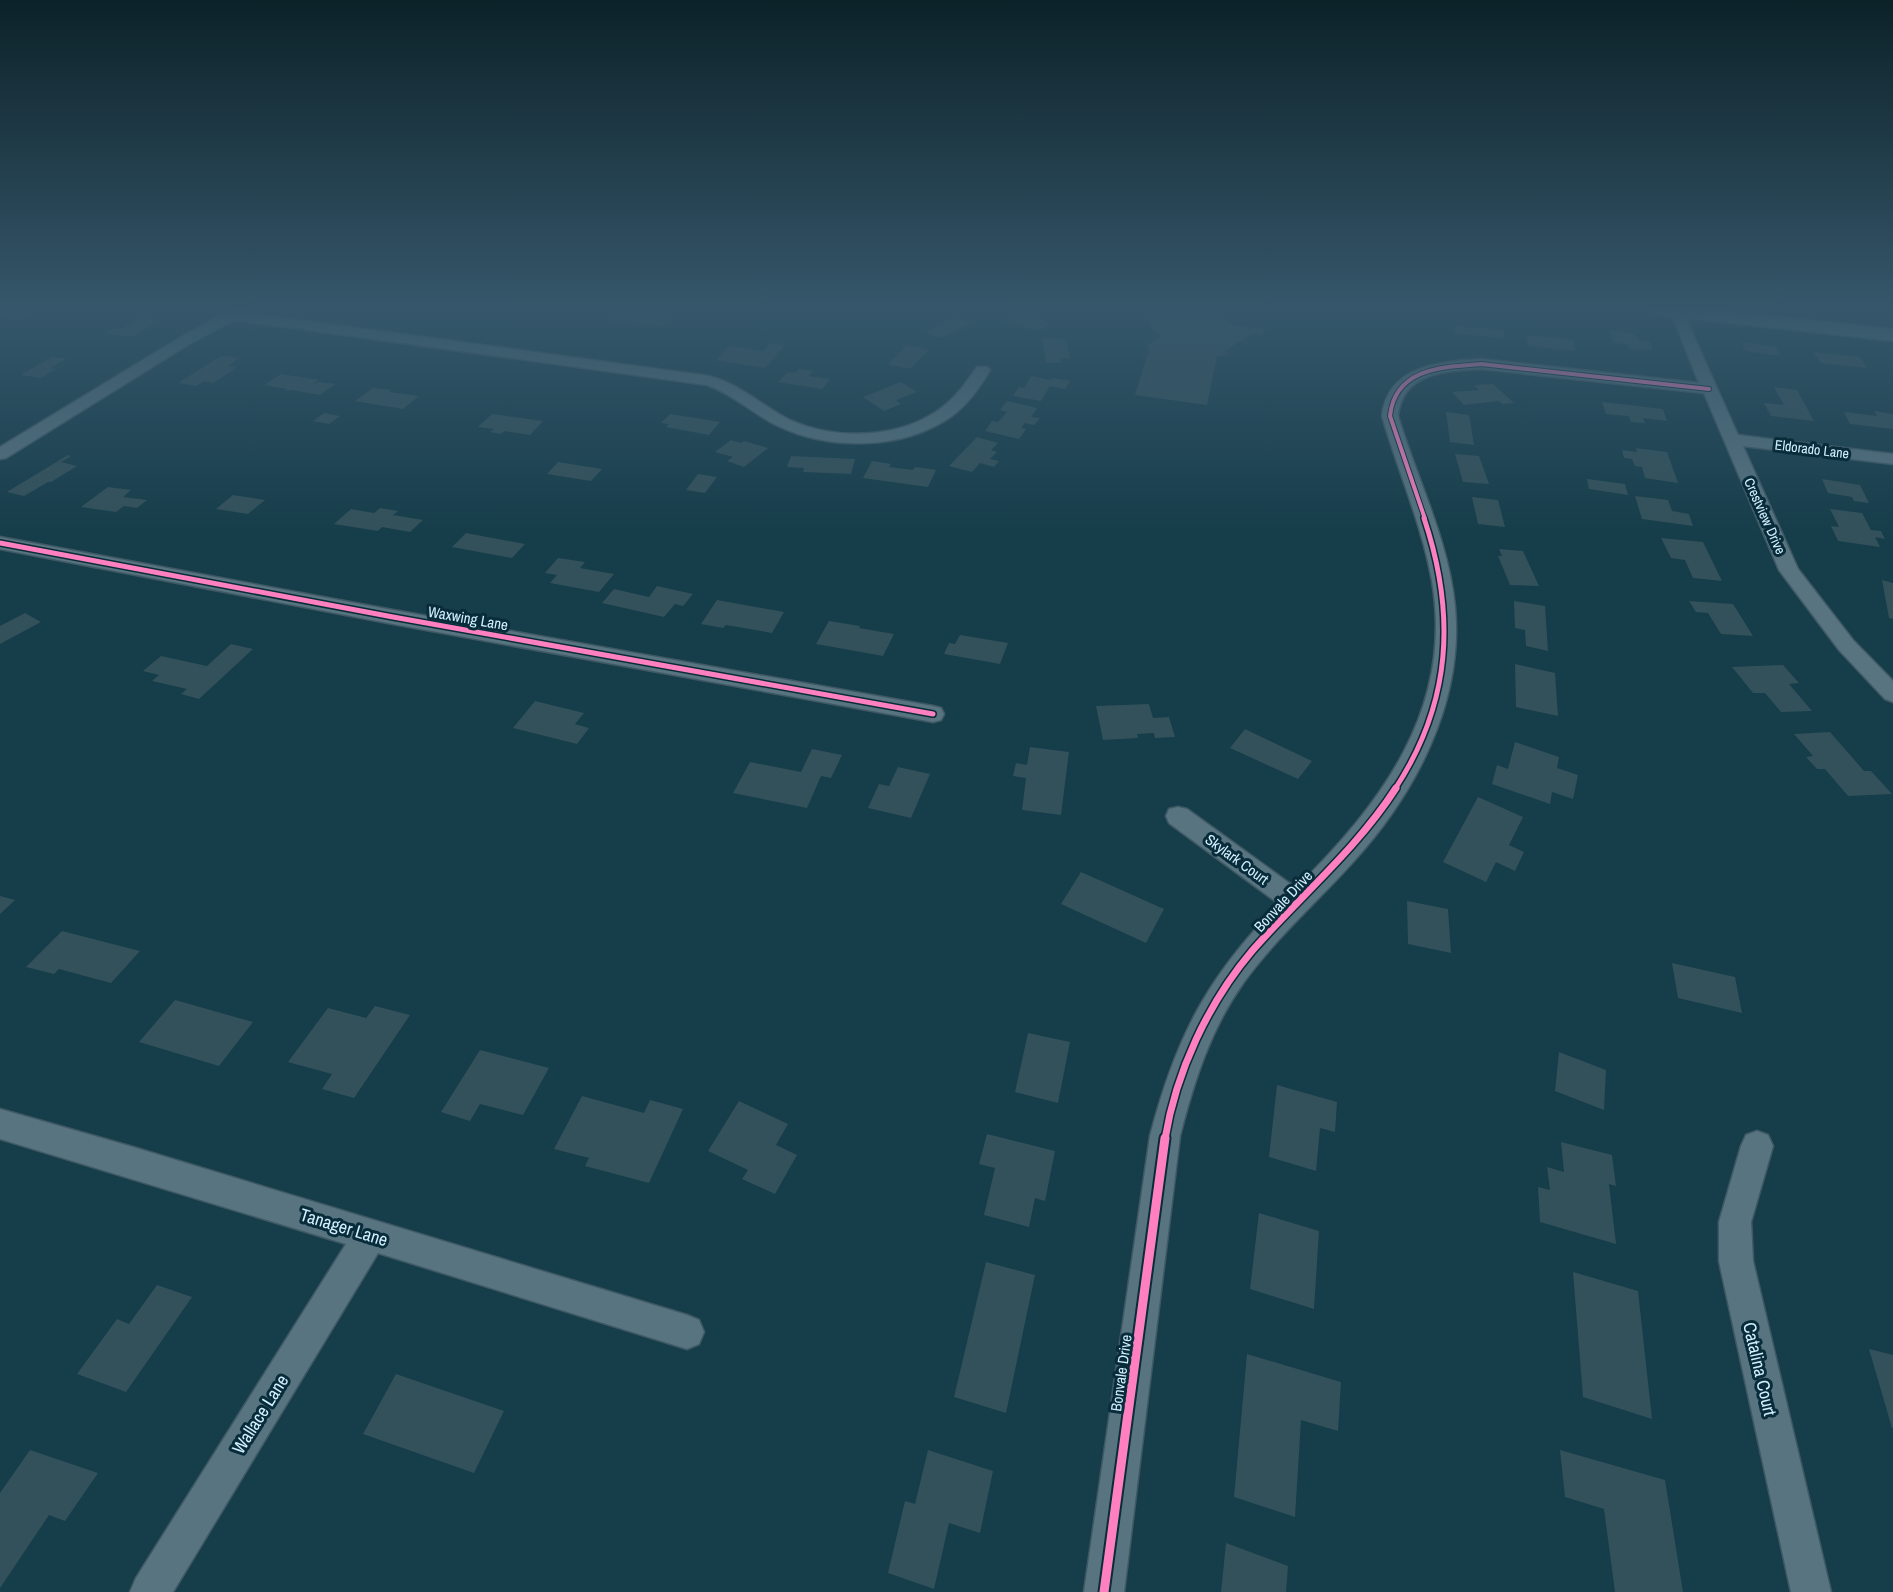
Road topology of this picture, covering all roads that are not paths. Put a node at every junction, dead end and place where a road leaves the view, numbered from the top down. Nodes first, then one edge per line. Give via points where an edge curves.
1 (114, 384) edge
2 (719, 384) edge
3 (971, 384) edge
4 (1405, 384) edge
5 (1668, 384) edge
6 (1707, 384) edge
7 (1709, 389) junction
8 (1731, 439) junction
9 (0, 454) edge
10 (1893, 459) edge
11 (0, 543) edge
12 (1884, 676) edge
13 (1893, 694) edge
14 (933, 714) dead end
15 (1178, 816) dead end
16 (1297, 903) junction
17 (0, 1124) edge
18 (1757, 1146) dead end
19 (370, 1235) junction
20 (687, 1332) dead end
21 (150, 1592) edge
22 (1104, 1592) edge
23 (1811, 1592) edge

1 - 9 street
2 - 3 street via 736,390 784,423 840,437 885,435 926,424 955,406
4 - 16 street, Bonvale Drive via 1399,388 1389,410 1440,573 1445,608 1444,658 1435,704 1394,791 1364,833
5 - 7 street, Bonvale Drive
6 - 7 street, Crestview Drive
7 - 8 street, Crestview Drive
8 - 10 street, Eldorado Lane
8 - 12 street, Crestview Drive via 1790,570 1819,612
11 - 14 street, Waxwing Lane
12 - 13 street, Crestview Drive
15 - 16 street, Skylark Court
16 - 22 street, Bonvale Drive via 1248,956 1219,996 1175,1093 1164,1147
17 - 19 street, Tanager Lane
18 - 23 street, Catalina Court via 1735,1222 1736,1261
19 - 20 street, Tanager Lane
19 - 21 street, Wallace Lane

